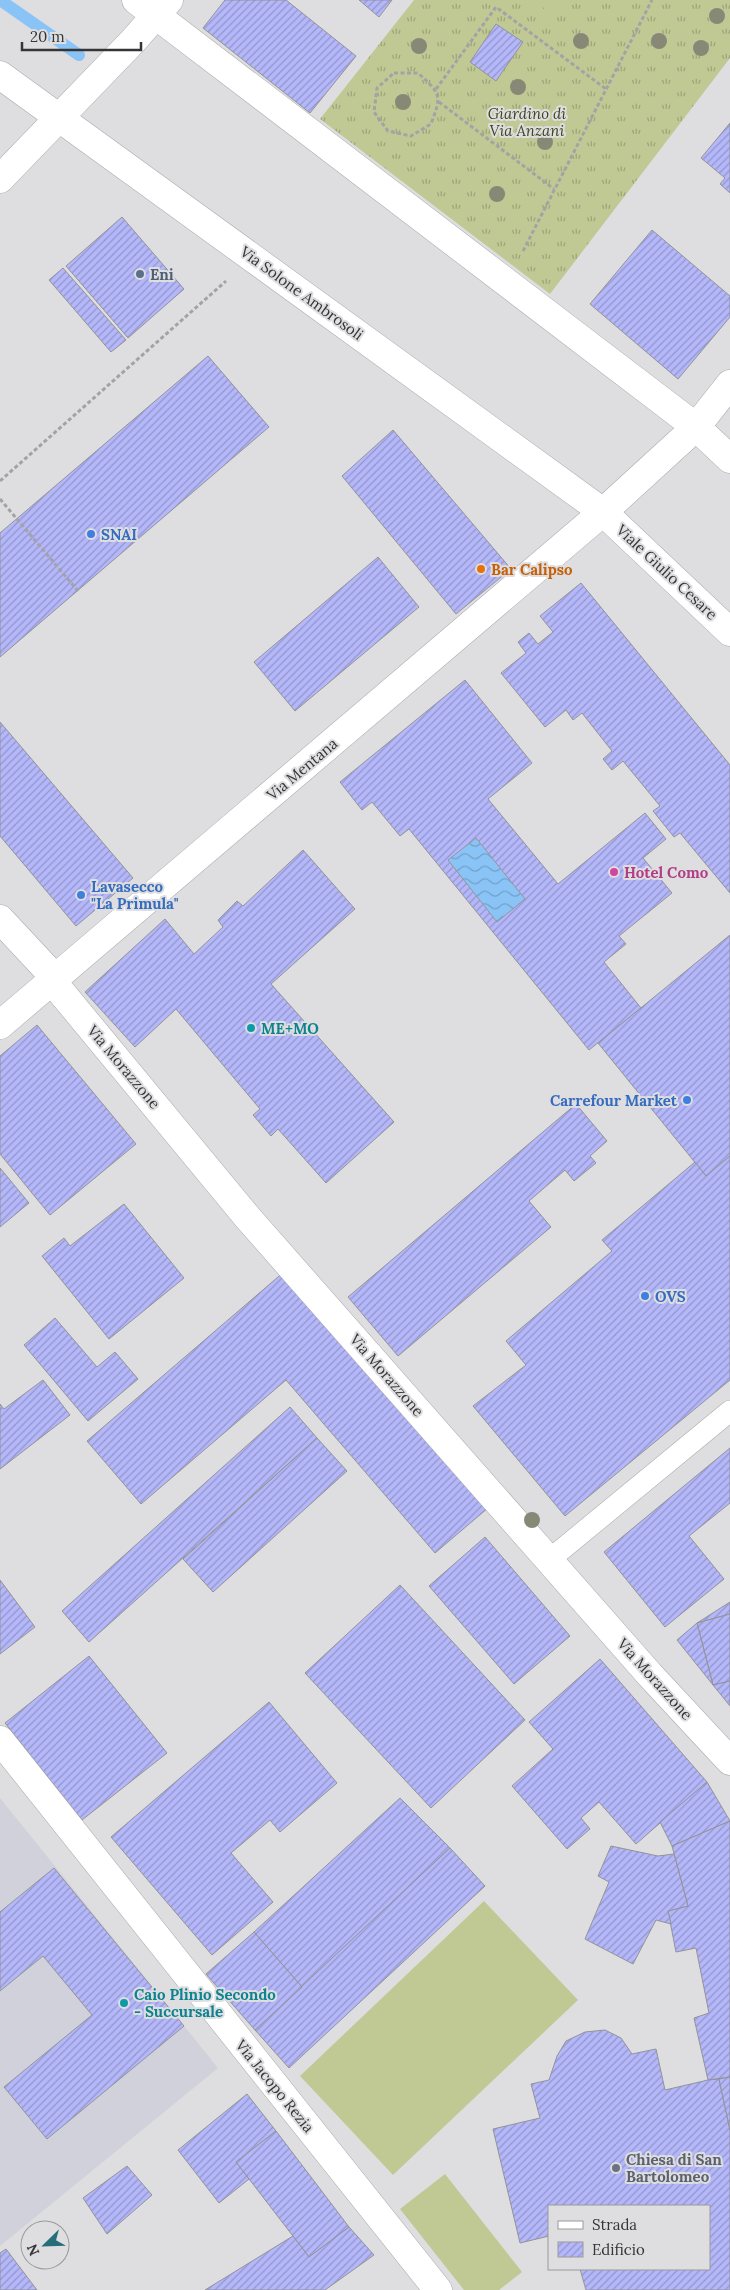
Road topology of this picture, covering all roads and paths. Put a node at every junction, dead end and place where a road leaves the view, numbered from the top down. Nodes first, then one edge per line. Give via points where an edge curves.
1 (652, 0) edge
2 (154, 5) edge
3 (0, 75) edge
4 (436, 88) junction
5 (606, 89) junction
6 (439, 102) junction
7 (61, 118) junction
8 (0, 179) edge
9 (554, 189) junction
10 (253, 258) junction
11 (507, 282) junction
12 (730, 384) edge
13 (696, 426) junction
14 (730, 459) edge
15 (0, 481) edge
16 (0, 499) edge
17 (603, 512) junction
18 (78, 591) dead end
19 (730, 632) edge
20 (0, 919) edge
21 (54, 980) junction
22 (0, 1025) edge
23 (730, 1411) edge
24 (549, 1560) junction
25 (0, 1740) edge
26 (730, 1761) edge
27 (438, 2290) edge

1 - 5 path
2 - 7 street via 133,41
2 - 11 street
3 - 7 street, Via Solone Ambrosoli
4 - 5 path via 496,7
4 - 6 path
4 - 6 path via 418,73 394,73 377,88 374,112 388,131 411,136 431,124
5 - 9 path
6 - 9 path
7 - 8 street
7 - 10 street, Via Solone Ambrosoli
9 - 11 path
10 - 15 path
10 - 17 street, Via Solone Ambrosoli
11 - 13 street
12 - 13 street, Via Mentana
13 - 14 street
13 - 17 street, Via Mentana
16 - 18 path
17 - 19 street, Viale Giulio Cesare
17 - 21 street, Via Mentana
20 - 21 street, Via Morazzone
21 - 22 street, Via Mentana
21 - 24 street, Via Morazzone via 248,1218
23 - 24 lane
24 - 26 street, Via Morazzone
25 - 27 street, Via Jacopo Rezia

